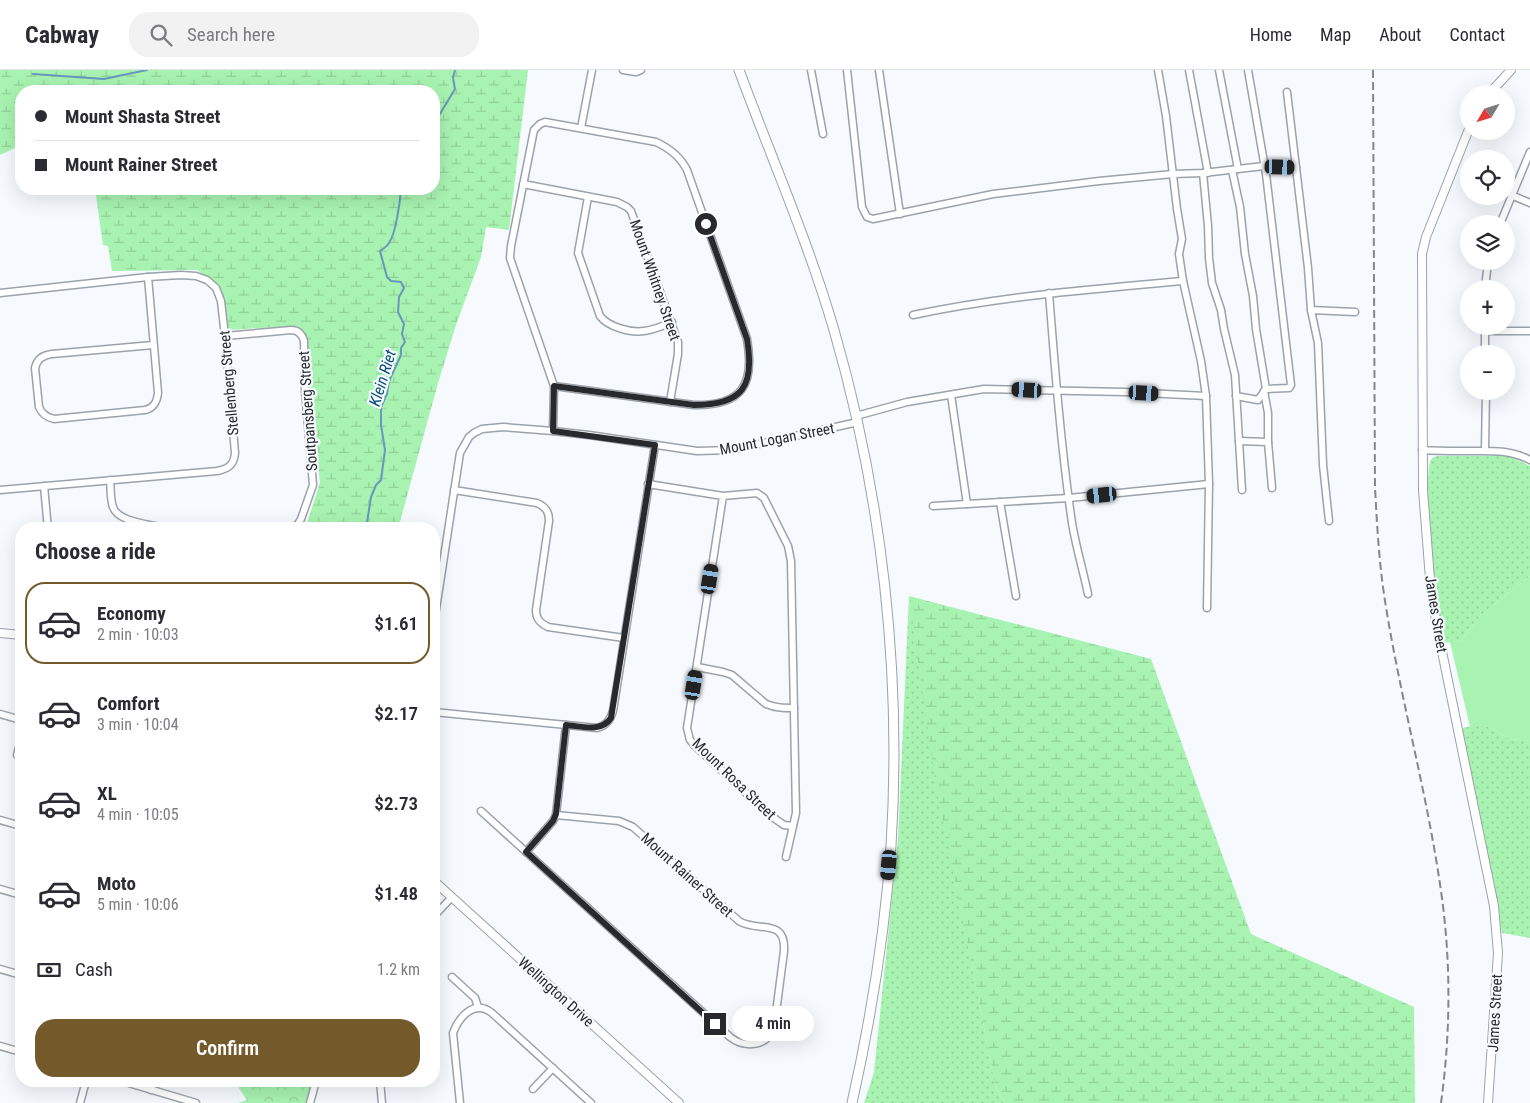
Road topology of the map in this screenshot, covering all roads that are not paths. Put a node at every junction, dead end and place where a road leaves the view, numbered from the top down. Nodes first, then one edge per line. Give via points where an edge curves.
1 (592, 70) edge
2 (623, 70) edge
3 (641, 70) edge
4 (739, 70) edge
5 (810, 70) edge
6 (846, 70) edge
7 (879, 70) edge
8 (1158, 70) edge
9 (1189, 70) edge
10 (1219, 70) edge
11 (1248, 70) edge
12 (1511, 70) edge
13 (1497, 85) edge
14 (1287, 92) dead end
15 (581, 128) junction
16 (823, 134) dead end
17 (1465, 140) edge
18 (1530, 152) edge
19 (1264, 166) junction
20 (1296, 167) junction
21 (1235, 169) junction
22 (1205, 173) junction
23 (1173, 174) junction
24 (523, 184) junction
25 (1515, 186) edge
26 (588, 197) junction
27 (1515, 197) edge
28 (1530, 203) edge
29 (900, 214) junction
30 (148, 276) junction
31 (1183, 281) junction
32 (0, 292) edge
33 (1049, 294) junction
34 (1312, 310) junction
35 (1355, 312) dead end
36 (912, 315) dead end
37 (672, 322) junction
38 (1515, 330) edge
39 (1530, 331) edge
40 (225, 336) junction
41 (153, 345) junction
42 (554, 386) junction
43 (1265, 390) junction
44 (1056, 391) junction
45 (951, 395) junction
46 (1206, 396) junction
47 (1236, 396) junction
48 (1486, 400) edge
49 (670, 402) junction
50 (857, 419) junction
51 (553, 431) junction
52 (1239, 440) junction
53 (1268, 442) junction
54 (655, 445) junction
55 (1422, 450) junction
56 (1485, 450) junction
57 (1530, 460) edge
58 (110, 480) junction
59 (648, 484) junction
60 (1209, 484) junction
61 (44, 486) junction
62 (1272, 488) dead end
63 (0, 490) edge
64 (454, 490) junction
65 (1242, 490) dead end
66 (723, 496) junction
67 (1069, 498) junction
68 (1000, 502) junction
69 (967, 504) junction
70 (933, 506) dead end
71 (1329, 521) dead end
72 (47, 522) edge
73 (139, 522) edge
74 (299, 522) edge
75 (440, 582) edge
76 (1088, 594) dead end
77 (1016, 596) dead end
78 (1207, 608) dead end
79 (0, 633) edge
80 (15, 634) edge
81 (624, 638) junction
82 (697, 667) junction
83 (794, 708) junction
84 (440, 713) edge
85 (0, 714) edge
86 (15, 718) edge
87 (566, 725) junction
88 (481, 811) dead end
89 (556, 814) junction
90 (0, 820) edge
91 (15, 824) edge
92 (793, 826) junction
93 (526, 852) junction
94 (786, 857) dead end
95 (440, 886) edge
96 (0, 889) edge
97 (15, 893) edge
98 (452, 897) junction
99 (440, 910) edge
100 (0, 969) edge
101 (15, 973) edge
102 (452, 977) dead end
103 (478, 1007) junction
104 (0, 1046) edge
105 (15, 1050) edge
106 (553, 1068) junction
107 (84, 1087) edge
108 (141, 1087) edge
109 (152, 1087) edge
110 (314, 1087) edge
111 (381, 1087) edge
112 (151, 1090) junction
113 (532, 1090) dead end
114 (80, 1103) edge
115 (196, 1103) edge
116 (310, 1103) edge
117 (382, 1103) edge
118 (460, 1103) edge
119 (591, 1103) edge
120 (679, 1103) edge
121 (852, 1103) edge
122 (1488, 1103) edge

1 - 15 street
2 - 3 street
4 - 50 main road via 822,288
5 - 16 street
6 - 29 street via 864,212 873,218
7 - 29 street
8 - 23 street
9 - 22 street
10 - 21 street
11 - 19 street
12 - 13 street
14 - 20 street
15 - 24 street via 545,122 537,126 531,138
15 - 49 street via 656,142 682,162 747,339 747,383 739,395 704,405
17 - 55 street, James Street via 1422,254
18 - 25 street
19 - 20 street
19 - 21 street
19 - 43 street via 1291,385 1289,388
20 - 34 street
21 - 22 street
21 - 43 street
22 - 23 street
22 - 47 street via 1212,283 1221,310
23 - 29 street via 993,194
23 - 31 street via 1182,239 1179,254
24 - 26 street, Mount Whitney Street
24 - 42 street via 510,258
26 - 37 street, Mount Whitney Street via 617,202 631,211
26 - 37 street via 578,253 600,316 614,326 642,332
27 - 28 street
30 - 32 street, Stellenberg Street
30 - 40 street, Stellenberg Street via 196,276 210,282 219,294
30 - 41 street
31 - 33 street
31 - 46 street
33 - 36 street
33 - 44 street
34 - 35 street
34 - 71 street via 1318,343 1323,465
37 - 49 street, Mount Whitney Street via 678,354
38 - 39 street
40 - 58 street, Stellenberg Street via 235,453 233,463 217,471
40 - 74 street, Soutpansberg Street via 294,330 304,341 313,485
41 - 41 street via 42,357 35,368 41,411 54,419 148,410 155,404 158,393
42 - 49 street
42 - 51 street
43 - 47 street via 1258,400
43 - 53 street
44 - 45 street, Mount Logan Street via 984,389
44 - 46 street, Mount Logan Street
44 - 67 street
45 - 50 street, Mount Logan Street via 907,402
45 - 69 street
46 - 60 street
47 - 52 street
48 - 56 street
50 - 54 street, Mount Logan Street via 771,442 719,451
50 - 121 main road via 883,573 890,646 893,743 886,901 870,1013
51 - 54 street, Mount Logan Street
51 - 64 street, Mount Logan Street via 491,428 474,433 460,453
52 - 53 street
52 - 65 street
53 - 62 street
54 - 59 street
55 - 56 street
55 - 122 street, James Street via 1424,518 1437,627 1497,931 1498,962
56 - 57 street via 1510,452
58 - 61 street, Stellenberg Street
58 - 73 street via 112,504 117,514
59 - 66 street, Mount Rosa Street
59 - 81 street
60 - 67 street
60 - 78 street
61 - 63 street, Stellenberg Street
61 - 72 street
64 - 75 street, Mount Logan Street
64 - 81 street via 537,503 544,507 549,521 536,610 539,620 548,626
66 - 82 street, Mount Rosa Street
66 - 83 street, Mount Rosa Street via 752,493 762,496 788,546
67 - 68 street
67 - 76 street
68 - 69 street
68 - 77 street
69 - 70 street
79 - 80 street
81 - 87 street via 609,722 597,728
82 - 83 street via 732,675 770,706
82 - 92 street, Mount Rosa Street via 687,728 690,740 778,822
83 - 92 street, Mount Rosa Street via 796,814
84 - 87 street
85 - 86 street
87 - 89 street
88 - 93 street, Mount Rainer Street
89 - 93 street
89 - 93 street, Mount Rainer Street via 619,821 633,827 739,921 774,929 781,934 784,951 772,1034 751,1044 735,1041
90 - 91 street
92 - 94 street
95 - 98 street, Wellington Drive
96 - 97 street
98 - 99 street
98 - 120 street, Wellington Drive
100 - 101 street
102 - 103 street via 475,998
103 - 106 street via 492,1012
103 - 118 street via 470,1010 453,1033
104 - 105 street
106 - 113 street
106 - 119 street
107 - 114 street
108 - 112 street
109 - 112 street
110 - 116 street
111 - 117 street
112 - 115 street

